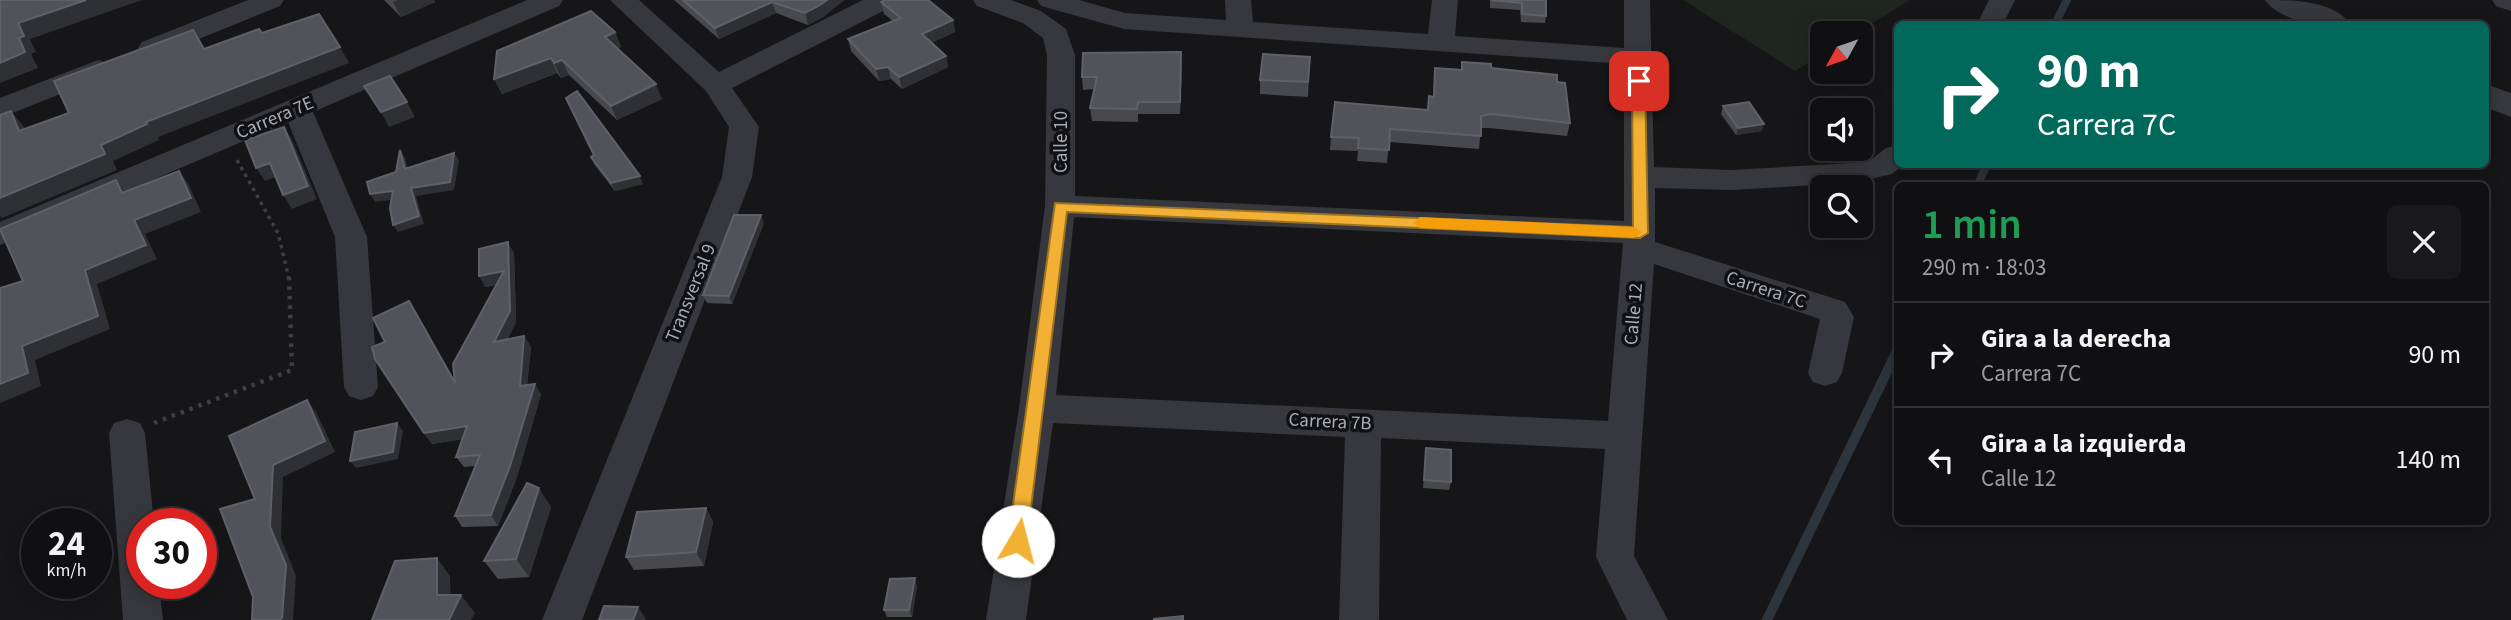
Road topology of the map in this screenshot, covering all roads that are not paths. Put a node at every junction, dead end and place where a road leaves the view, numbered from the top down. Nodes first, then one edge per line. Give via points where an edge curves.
1 (271, 0) edge
2 (550, 0) edge
3 (623, 0) edge
4 (884, 0) edge
5 (986, 0) edge
6 (1051, 0) edge
7 (1238, 0) edge
8 (1445, 0) edge
9 (1637, 0) edge
10 (2001, 0) edge
11 (2280, 0) edge
12 (2505, 0) edge
13 (2511, 2) edge
14 (1991, 21) edge
15 (2327, 21) edge
16 (1240, 29) junction
17 (1440, 44) junction
18 (1639, 57) junction
19 (716, 85) junction
20 (2489, 96) edge
21 (2511, 106) edge
22 (297, 108) junction
23 (0, 109) edge
24 (1894, 157) edge
25 (1638, 177) junction
26 (1060, 206) junction
27 (0, 234) edge
28 (1639, 241) junction
29 (1825, 373) dead end
30 (361, 387) dead end
31 (1037, 408) junction
32 (1363, 424) junction
33 (127, 433) road end
34 (1624, 436) junction
35 (143, 620) edge
36 (562, 620) edge
37 (1006, 620) edge
38 (1359, 620) edge
39 (1648, 620) edge

1 - 23 street
2 - 22 street, Carrera 7E
3 - 19 street, Transversal 9
4 - 19 street
5 - 26 street, Calle 10 via 1032,17 1056,35 1061,55
6 - 16 street via 1124,21
7 - 16 street
8 - 17 street
9 - 18 street, Calle 12
10 - 14 street
11 - 15 street
12 - 13 street
16 - 17 street
17 - 18 street
18 - 25 street, Calle 12
19 - 36 street, Transversal 9 via 744,127 737,177
20 - 21 street
22 - 27 street, Carrera 7E
22 - 30 street via 351,237
24 - 25 street via 1881,167 1851,173 1731,180
25 - 28 street, Calle 12
26 - 28 street, Carrera 7C
26 - 31 street, Calle 10
28 - 29 street, Carrera 7C via 1833,311 1837,317
28 - 34 street, Calle 12
31 - 32 street, Carrera 7B
31 - 37 street, Calle 10
32 - 34 street, Carrera 7B
32 - 38 street
33 - 35 street
34 - 39 street, Calle 12 via 1615,557

